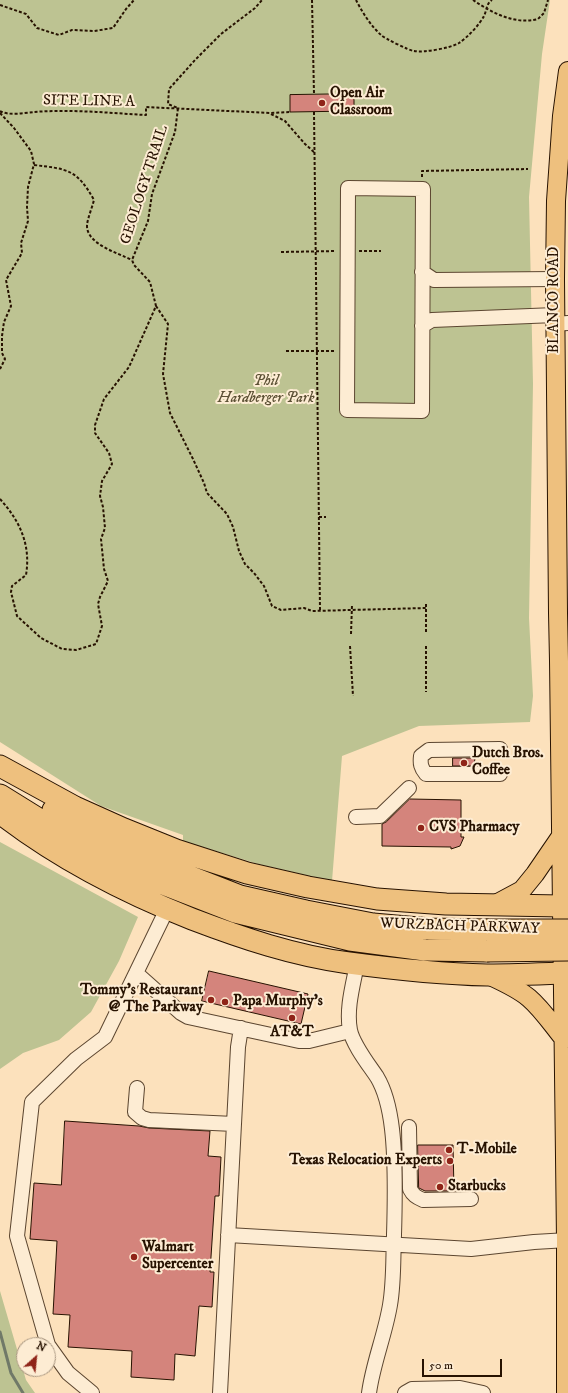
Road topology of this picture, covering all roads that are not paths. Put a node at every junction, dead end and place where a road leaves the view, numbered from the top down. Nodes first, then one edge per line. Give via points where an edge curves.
1 (568, 71) edge
2 (422, 272) junction
3 (555, 279) junction
4 (560, 313) edge
5 (422, 326) junction
6 (562, 459) edge
7 (563, 541) edge
8 (563, 570) edge
9 (564, 661) edge
10 (564, 725) edge
11 (500, 745) dead end
12 (0, 766) edge
13 (500, 774) dead end
14 (0, 777) edge
15 (410, 788) dead end
16 (0, 795) edge
17 (0, 813) edge
18 (356, 817) dead end
19 (563, 850) edge
20 (494, 905) junction
21 (565, 906) edge
22 (167, 909) junction
23 (568, 930) edge
24 (486, 940) junction
25 (568, 950) edge
26 (357, 964) junction
27 (136, 973) junction
28 (565, 973) edge
29 (494, 974) junction
30 (241, 1028) junction
31 (350, 1031) junction
32 (566, 1036) edge
33 (138, 1088) dead end
34 (234, 1124) junction
35 (409, 1127) dead end
36 (471, 1199) dead end
37 (228, 1235) junction
38 (567, 1240) edge
39 (394, 1244) junction
40 (421, 1391) edge
41 (92, 1393) edge
42 (220, 1393) edge
43 (369, 1393) edge
44 (405, 1393) edge
45 (483, 1393) edge
46 (566, 1393) edge

1 - 3 main road, BLANCO ROAD via 556,201
2 - 3 lane via 434,280
2 - 5 lane
2 - 5 lane via 423,189 348,188 347,410 422,410
3 - 4 main road, BLANCO ROAD
4 - 5 lane via 432,320
4 - 6 main road, BLANCO ROAD
6 - 7 main road, BLANCO ROAD
7 - 8 main road, BLANCO ROAD
8 - 9 main road, BLANCO ROAD
9 - 10 main road, BLANCO ROAD
10 - 19 main road, BLANCO ROAD
11 - 13 lane via 429,750 421,756 420,764 426,774
12 - 20 highway via 75,807 124,829 176,850 247,873 377,899
14 - 24 highway, WURZBACH PARKWAY via 114,844 145,859 240,896 373,924 430,929
15 - 18 lane via 380,816
16 - 24 highway, WURZBACH PARKWAY via 127,870 235,912 350,940 424,950
17 - 22 highway via 58,853 98,876
19 - 20 main road via 522,890
19 - 21 main road, BLANCO ROAD
20 - 21 highway
20 - 29 highway via 516,920 521,928 523,947 512,966
21 - 28 main road, BLANCO ROAD
22 - 26 highway via 232,934 281,949
22 - 27 lane
23 - 24 highway, WURZBACH PARKWAY, bridge
24 - 25 highway, WURZBACH PARKWAY, bridge
26 - 29 highway via 416,971
26 - 31 lane via 349,1014
27 - 30 lane via 188,1017
27 - 41 lane via 105,1037 76,1059 32,1102 18,1228 48,1345 68,1373
28 - 29 highway
28 - 32 main road, BLANCO ROAD
29 - 32 main road via 529,998
30 - 31 lane via 299,1041
30 - 34 lane
31 - 39 lane via 385,1094 392,1129
32 - 38 main road, BLANCO ROAD
33 - 34 lane via 135,1112 142,1118
34 - 37 lane
35 - 36 lane via 412,1194 423,1200
37 - 39 lane
37 - 42 lane
38 - 39 lane via 471,1249
38 - 46 main road, BLANCO ROAD
39 - 43 lane via 390,1304 384,1334 371,1374
40 - 44 lane via 412,1389
40 - 45 lane via 460,1388

